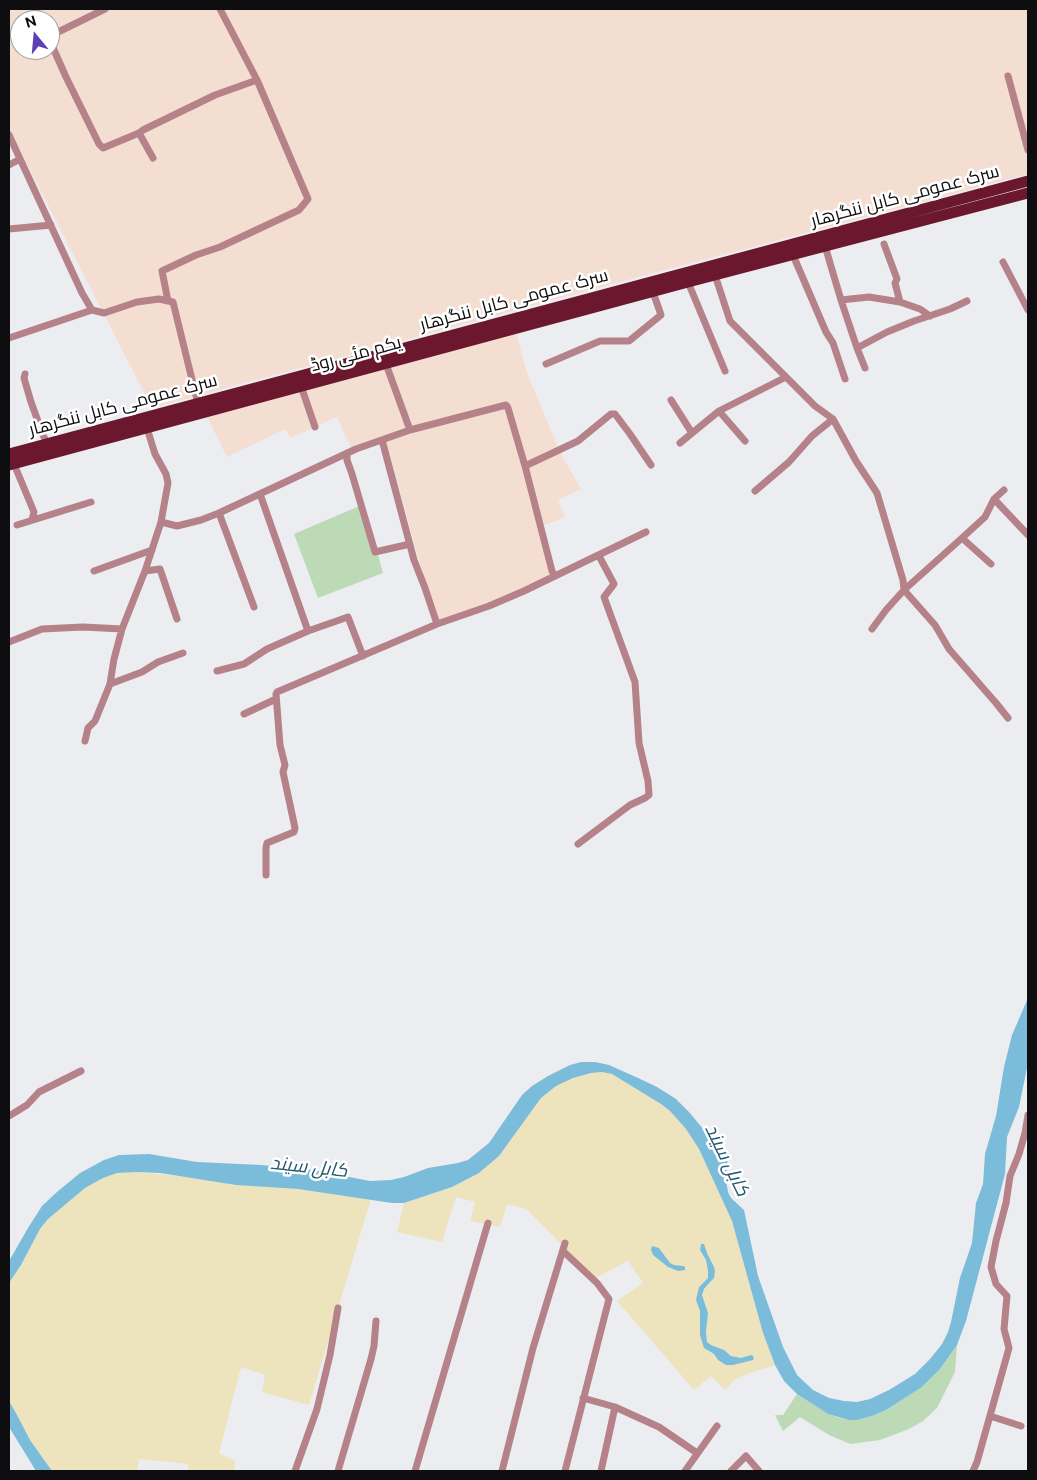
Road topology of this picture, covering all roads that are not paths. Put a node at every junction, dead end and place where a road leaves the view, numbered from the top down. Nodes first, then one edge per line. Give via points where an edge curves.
1 (106, 9) edge
2 (220, 9) edge
3 (60, 31) edge
4 (58, 60) edge
5 (1008, 76) dead end
6 (257, 80) junction
7 (139, 133) junction
8 (9, 135) edge
9 (1028, 150) edge
10 (153, 158) dead end
11 (20, 159) junction
12 (9, 165) edge
13 (1028, 181) edge
14 (1028, 193) edge
15 (51, 225) junction
16 (9, 229) edge
17 (884, 244) dead end
18 (825, 246) junction
19 (793, 254) junction
20 (1004, 262) dead end
21 (715, 275) junction
22 (688, 282) junction
23 (653, 292) junction
24 (841, 300) junction
25 (168, 301) junction
26 (967, 301) dead end
27 (900, 302) junction
28 (92, 310) junction
29 (1028, 310) edge
30 (930, 316) junction
31 (515, 329) joint
32 (9, 338) edge
33 (857, 348) junction
34 (386, 364) junction
35 (546, 364) dead end
36 (865, 368) dead end
37 (725, 371) dead end
38 (25, 374) dead end
39 (786, 377) junction
40 (845, 379) dead end
41 (301, 386) junction
42 (671, 400) dead end
43 (201, 408) junction
44 (719, 411) junction
45 (833, 420) junction
46 (147, 428) junction
47 (314, 428) dead end
48 (410, 430) junction
49 (692, 433) junction
50 (382, 440) junction
51 (745, 440) dead end
52 (47, 443) junction
53 (680, 443) dead end
54 (347, 453) junction
55 (10, 461) edge
56 (651, 465) dead end
57 (524, 466) junction
58 (1004, 490) dead end
59 (755, 491) dead end
60 (260, 494) junction
61 (994, 499) junction
62 (91, 502) dead end
63 (218, 513) junction
64 (32, 520) junction
65 (161, 522) junction
66 (17, 525) dead end
67 (646, 532) dead end
68 (1028, 535) edge
69 (962, 538) junction
70 (410, 544) junction
71 (152, 550) junction
72 (599, 556) junction
73 (991, 564) dead end
74 (94, 571) dead end
75 (145, 571) junction
76 (554, 575) junction
77 (904, 590) junction
78 (254, 607) dead end
79 (177, 619) dead end
80 (437, 624) junction
81 (122, 629) junction
82 (872, 629) dead end
83 (308, 631) junction
84 (9, 642) edge
85 (183, 653) dead end
86 (363, 656) junction
87 (217, 671) dead end
88 (110, 684) junction
89 (276, 699) junction
90 (244, 714) dead end
91 (1008, 718) dead end
92 (85, 741) dead end
93 (578, 844) dead end
94 (266, 875) dead end
95 (82, 1071) dead end
96 (1028, 1115) edge
97 (9, 1116) edge
98 (488, 1223) dead end
99 (338, 1308) dead end
100 (376, 1321) dead end
101 (583, 1398) junction
102 (615, 1407) junction
103 (990, 1416) junction
104 (717, 1426) dead end
105 (1021, 1426) dead end
106 (697, 1453) junction
107 (295, 1471) edge
108 (338, 1471) edge
109 (416, 1471) edge
110 (502, 1471) edge
111 (565, 1471) edge
112 (601, 1471) edge
113 (685, 1471) edge
114 (731, 1471) edge
115 (759, 1471) edge
116 (973, 1471) edge

1 - 3 street
2 - 6 street
4 - 7 street via 102,148
5 - 9 street
6 - 7 street via 215,95
6 - 25 street via 308,199 299,210 162,271
7 - 10 street
8 - 11 street
11 - 12 street
11 - 15 street
13 - 43 highway, سرک عمومی کابل ننگرهار via 439,338
14 - 18 highway, سرک عمومی کابل ننگرهار
15 - 16 street
15 - 28 street
17 - 27 street via 897,279 895,283
18 - 19 highway, سرک عمومی کابل ننگرهار
18 - 24 street
19 - 21 highway, سرک عمومی کابل ننگرهار
19 - 40 street
20 - 29 street
21 - 22 highway, سرک عمومی کابل ننگرهار
21 - 39 street via 730,321
22 - 23 highway, سرک عمومی کابل ننگرهار
22 - 37 street
23 - 31 highway, سرک عمومی کابل ننگرهار
23 - 35 street via 661,315 629,340 600,341
24 - 27 street via 869,297
24 - 33 street
25 - 28 street via 137,302 104,313
25 - 43 street via 173,302
26 - 30 street
27 - 30 street
28 - 32 street
30 - 33 street via 887,332
31 - 34 highway, یکم مئی روڈ
33 - 36 street
34 - 41 highway, یکم مئی روڈ
34 - 48 street
38 - 52 street via 31,402
39 - 44 street
39 - 45 street
41 - 43 highway, یکم مئی روڈ
41 - 47 street
42 - 49 street
43 - 46 highway, سرک عمومی کابل ننگرهار
43 - 52 highway, سرک عمومی کابل ننگرهار
44 - 49 street
44 - 51 street
45 - 59 street
45 - 77 street via 877,493
46 - 55 highway, سرک عمومی کابل ننگرهار
46 - 65 street via 168,484
48 - 50 street
48 - 57 street via 506,405
49 - 53 street
50 - 54 street
50 - 70 street
52 - 55 highway, سرک عمومی کابل ننگرهار
54 - 60 street
54 - 70 street via 375,552
55 - 64 street via 34,512
56 - 57 street via 612,414 578,440
57 - 76 street
58 - 61 street
60 - 63 street
60 - 83 street
61 - 68 street
61 - 69 street via 986,516
62 - 64 street
63 - 65 street via 176,526
63 - 78 street
64 - 66 street
65 - 71 street
67 - 72 street
69 - 73 street
69 - 77 street
70 - 80 street
71 - 74 street
71 - 75 street
72 - 76 street
72 - 93 street via 614,584 604,597 635,682 639,743 648,795
75 - 79 street via 160,569
75 - 81 street
76 - 80 street via 498,602
77 - 82 street
77 - 91 street via 935,624 949,649
80 - 86 street
81 - 84 street via 42,629
81 - 88 street
83 - 86 street via 348,617
83 - 87 street via 267,649 244,664
85 - 88 street
86 - 89 street via 277,692
88 - 92 street
89 - 90 street
89 - 94 street via 285,765 283,772 295,828 294,832 267,843
95 - 97 street via 39,1092 27,1105
96 - 103 street via 1026,1133 1010,1176 992,1267 996,1284 1007,1296 1004,1329 1009,1348
98 - 109 street
99 - 107 street via 317,1409
100 - 108 street via 371,1359
101 - 102 street
101 - 110 street via 609,1299 564,1247
101 - 111 street
102 - 106 street via 659,1428
102 - 112 street
103 - 105 street
103 - 116 street
104 - 106 street
106 - 113 street
114 - 115 street via 746,1456

